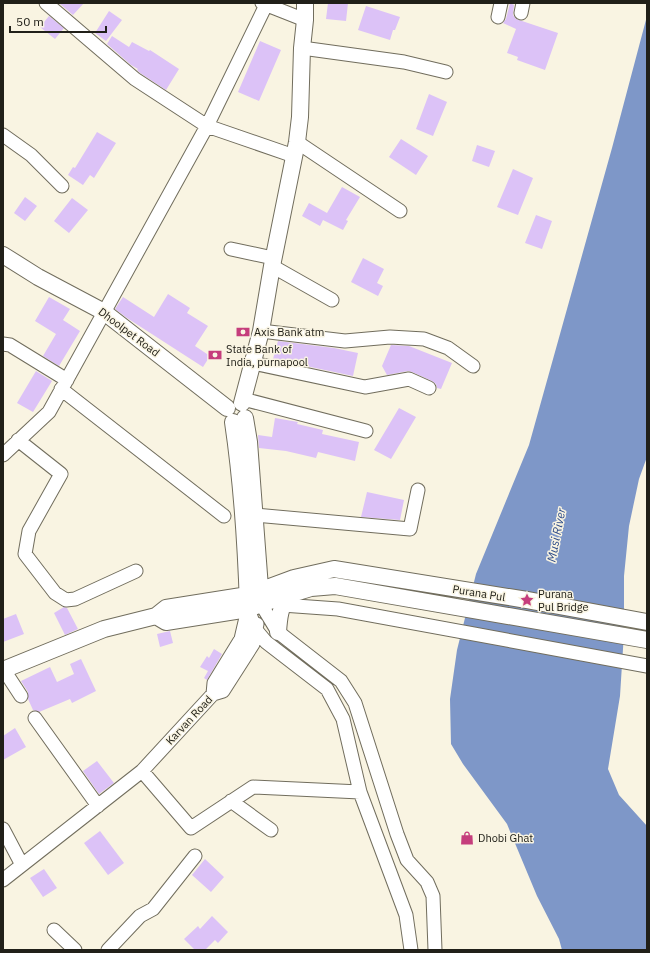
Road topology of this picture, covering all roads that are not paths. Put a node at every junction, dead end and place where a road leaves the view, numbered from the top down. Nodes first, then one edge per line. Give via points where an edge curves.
1 (46, 3) edge
2 (305, 3) edge
3 (501, 3) edge
4 (265, 4) edge
5 (498, 17) dead end
6 (305, 20) junction
7 (302, 48) junction
8 (446, 72) dead end
9 (207, 126) junction
10 (3, 135) edge
11 (295, 149) junction
12 (62, 186) dead end
13 (400, 211) dead end
14 (231, 249) dead end
15 (3, 255) edge
16 (273, 262) junction
17 (332, 300) dead end
18 (104, 312) junction
19 (261, 331) junction
20 (3, 344) edge
21 (252, 363) junction
22 (473, 366) dead end
23 (64, 384) junction
24 (429, 388) dead end
25 (238, 410) junction
26 (366, 431) dead end
27 (18, 440) junction
28 (3, 455) edge
29 (418, 490) dead end
30 (255, 515) junction
31 (224, 516) dead end
32 (136, 571) dead end
33 (254, 600) junction
34 (286, 600) junction
35 (647, 622) edge
36 (256, 630) junction
37 (278, 632) junction
38 (647, 640) edge
39 (647, 666) edge
40 (3, 670) edge
41 (214, 694) junction
42 (21, 696) dead end
43 (35, 718) dead end
44 (142, 771) junction
45 (360, 792) junction
46 (231, 801) junction
47 (98, 806) junction
48 (3, 829) edge
49 (271, 830) dead end
50 (397, 834) junction
51 (379, 843) junction
52 (195, 856) dead end
53 (22, 865) junction
54 (3, 880) edge
55 (54, 930) dead end
56 (75, 950) edge
57 (108, 950) edge
58 (411, 950) edge
59 (434, 950) edge

1 - 9 street via 135,79
2 - 6 main road
3 - 5 street
4 - 6 street
4 - 9 street
6 - 7 main road
7 - 8 street via 404,62
7 - 11 main road via 300,117
9 - 11 street
9 - 18 street
10 - 12 street via 31,155
11 - 13 street
11 - 16 main road
14 - 16 street
15 - 18 main road, Dhoolpet Road
16 - 17 street
16 - 19 main road
18 - 23 street
18 - 25 main road, Dhoolpet Road
19 - 21 main road
19 - 22 street via 345,341 390,337 424,339 448,348
20 - 23 street via 10,346
21 - 24 street via 365,387 409,379
21 - 25 main road
23 - 27 street via 49,412
23 - 31 street
25 - 26 street
25 - 30 main road
25 - 33 main road, Karvan Road via 247,566
27 - 28 street
27 - 32 street via 61,474 29,531 25,554 55,593 66,600 75,599
29 - 30 street via 410,529
30 - 33 main road
33 - 34 main road, Purana Pul
33 - 35 main road, Purana Pul via 294,578 334,569
33 - 36 street
33 - 37 street
33 - 40 main road via 166,622 156,616 104,629
33 - 41 street, Karvan Road via 241,639 214,683
34 - 37 main road via 280,614
34 - 38 main road, Purana Pul via 311,588 335,586
34 - 39 street
36 - 41 street via 253,644 223,691
36 - 45 street via 266,642 327,689 343,719
37 - 50 street via 341,681 355,703
40 - 42 street
41 - 44 street, Karvan Road
43 - 47 street
44 - 46 street via 191,828
44 - 47 street, Karvan Road
45 - 46 street via 253,787
45 - 51 street
46 - 49 street
47 - 53 street, Karvan Road
48 - 53 street
50 - 51 street
50 - 59 street via 407,860 427,882 433,896
51 - 58 street via 406,915
52 - 57 street via 153,909 140,916
53 - 54 street, Karvan Road
55 - 56 street

